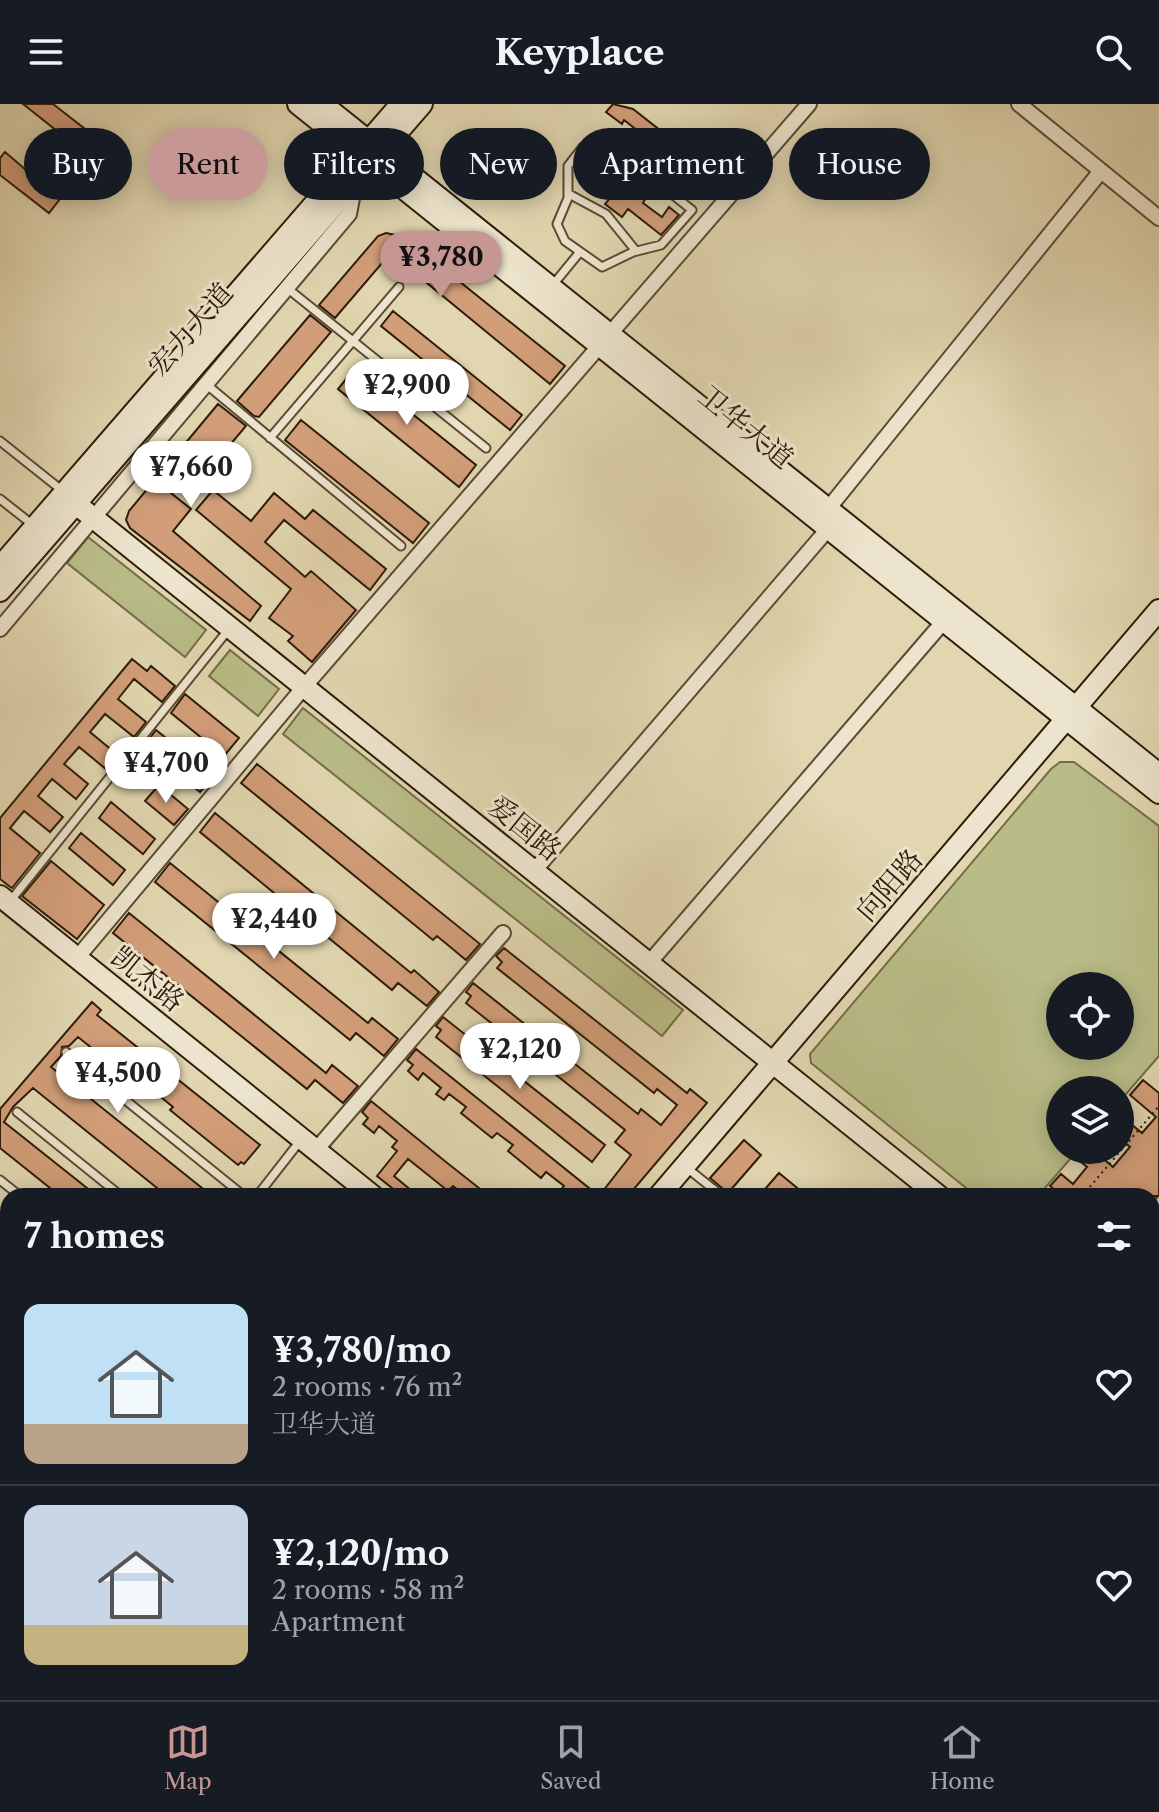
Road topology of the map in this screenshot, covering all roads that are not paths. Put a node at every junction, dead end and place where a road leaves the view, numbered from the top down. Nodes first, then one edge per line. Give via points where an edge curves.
1 (298, 104) edge
2 (322, 104) edge
3 (401, 104) edge
4 (422, 104) edge
5 (809, 104) edge
6 (1019, 104) edge
7 (334, 128) edge
8 (346, 128) edge
9 (386, 128) edge
10 (396, 128) edge
11 (1101, 171) junction
12 (424, 192) edge
13 (569, 194) junction
14 (424, 195) edge
15 (328, 200) edge
16 (341, 200) edge
17 (1159, 218) edge
18 (636, 251) junction
19 (579, 253) junction
20 (280, 282) junction
21 (399, 287) dead end
22 (551, 287) junction
23 (604, 340) junction
24 (353, 341) junction
25 (205, 384) junction
26 (270, 438) junction
27 (0, 441) edge
28 (486, 448) dead end
29 (70, 498) junction
30 (0, 499) edge
31 (94, 519) junction
32 (828, 519) junction
33 (35, 527) junction
34 (401, 546) dead end
35 (0, 567) edge
36 (0, 591) edge
37 (1159, 610) edge
38 (944, 621) junction
39 (230, 627) junction
40 (0, 629) edge
41 (304, 687) junction
42 (1071, 713) junction
43 (1159, 774) edge
44 (1159, 793) edge
45 (534, 871) junction
46 (4, 900) edge
47 (503, 933) dead end
48 (77, 958) junction
49 (649, 963) junction
50 (66, 1052) dead end
51 (773, 1063) junction
52 (17, 1112) dead end
53 (309, 1145) junction
54 (685, 1167) junction
55 (111, 1188) edge
56 (234, 1188) edge
57 (265, 1188) edge
58 (363, 1188) edge
59 (666, 1188) edge
60 (712, 1188) edge
61 (925, 1188) edge

1 - 7 main road, 卫华大道
2 - 8 main road, 卫华大道
3 - 9 main road, 宏力大道
4 - 10 main road, 宏力大道
5 - 23 street
6 - 11 street
11 - 17 street
11 - 32 street
12 - 22 main road, 卫华大道
13 - 18 lane via 606,214
13 - 18 lane via 568,166 583,147 600,137 692,210 661,245
13 - 19 lane via 557,224
14 - 23 main road, 卫华大道
15 - 29 main road, 宏力大道
16 - 20 main road, 宏力大道
18 - 19 lane via 602,267
19 - 22 lane
20 - 24 lane
20 - 25 street
20 - 29 main road, 宏力大道
21 - 24 lane
22 - 23 main road, 卫华大道
23 - 32 main road, 卫华大道
23 - 41 street
24 - 26 lane
24 - 28 lane
25 - 26 lane
25 - 31 street
26 - 34 lane
27 - 29 lane
29 - 31 main road, 爱国路
29 - 33 main road, 宏力大道
29 - 36 main road, 宏力大道
30 - 33 lane
31 - 39 main road, 爱国路
31 - 40 street
32 - 38 main road, 卫华大道
32 - 42 main road, 卫华大道
32 - 45 street
33 - 35 main road, 宏力大道
37 - 42 main road, 向阳路
38 - 42 main road, 卫华大道
38 - 49 street
39 - 41 main road, 爱国路
39 - 46 lane
41 - 45 main road, 爱国路
41 - 48 street
42 - 43 main road, 卫华大道
42 - 44 main road, 卫华大道
42 - 51 main road, 向阳路
45 - 49 main road, 爱国路
46 - 48 main road, 凯杰路
47 - 53 street
48 - 53 main road, 凯杰路
49 - 51 main road, 爱国路
50 - 56 lane
51 - 54 main road, 向阳路
51 - 61 main road, 爱国路
52 - 55 lane
53 - 57 lane
53 - 58 main road, 凯杰路
54 - 59 main road, 向阳路
54 - 60 lane

